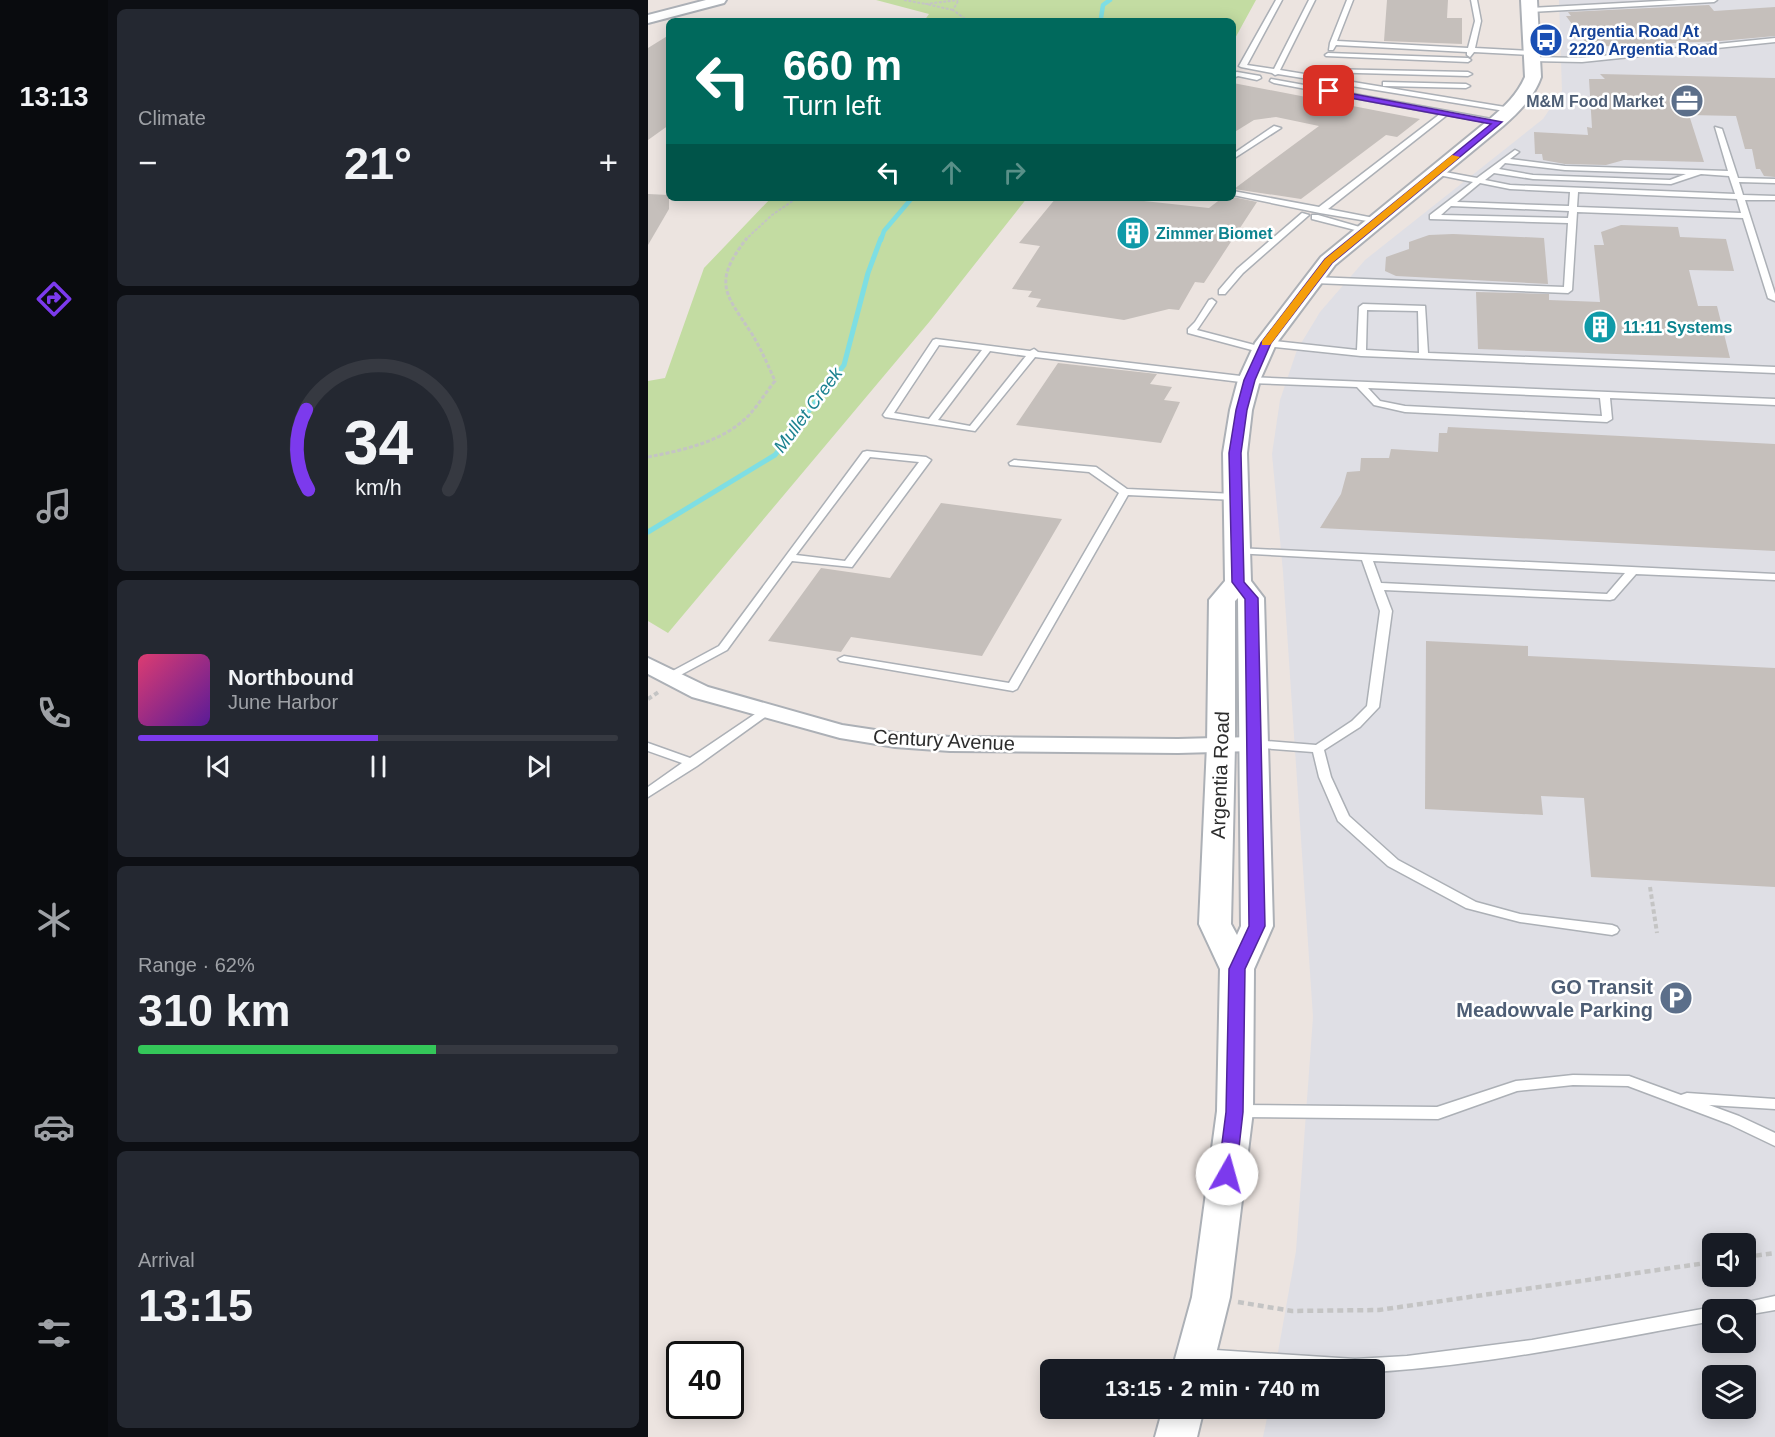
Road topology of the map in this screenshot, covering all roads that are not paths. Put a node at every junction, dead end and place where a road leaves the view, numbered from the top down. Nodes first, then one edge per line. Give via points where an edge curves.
1 (720, 0) edge
2 (1279, 0) edge
3 (1312, 0) edge
4 (1350, 0) edge
5 (1474, 0) edge
6 (1588, 0) edge
7 (1607, 0) edge
8 (1714, 0) edge
9 (1530, 4) edge
10 (648, 19) edge
11 (1775, 40) edge
12 (1333, 44) junction
13 (1472, 49) junction
14 (1328, 55) junction
15 (1530, 56) junction
16 (1468, 60) junction
17 (1323, 71) junction
18 (1275, 73) junction
19 (1236, 74) edge
20 (1468, 74) junction
21 (1319, 79) junction
22 (1341, 83) junction
23 (1466, 86) junction
24 (1456, 102) junction
25 (1445, 112) junction
26 (1504, 116) junction
27 (1277, 128) dead end
28 (1718, 129) dead end
29 (1515, 152) dead end
30 (1236, 156) edge
31 (1504, 161) junction
32 (1492, 170) junction
33 (1437, 172) junction
34 (1700, 172) junction
35 (1734, 177) junction
36 (1479, 180) junction
37 (1775, 181) edge
38 (1574, 189) junction
39 (1236, 195) edge
40 (1740, 197) junction
41 (1775, 198) edge
42 (1236, 199) edge
43 (1450, 204) junction
44 (1573, 208) junction
45 (1320, 211) junction
46 (1305, 215) junction
47 (1746, 216) junction
48 (1572, 221) junction
49 (1371, 226) junction
50 (1314, 280) junction
51 (1222, 292) dead end
52 (1775, 298) edge
53 (1212, 302) dead end
54 (1265, 346) junction
55 (989, 348) junction
56 (1034, 352) junction
57 (1361, 353) junction
58 (1424, 356) junction
59 (1775, 370) edge
60 (1249, 380) junction
61 (1359, 384) junction
62 (1605, 395) junction
63 (1775, 402) edge
64 (932, 422) junction
65 (1014, 463) dead end
66 (1125, 492) junction
67 (1235, 497) junction
68 (1237, 551) junction
69 (1366, 556) junction
70 (789, 557) junction
71 (1633, 570) junction
72 (1775, 577) edge
73 (1238, 582) junction
74 (1377, 586) junction
75 (844, 659) dead end
76 (648, 665) edge
77 (671, 676) junction
78 (764, 712) junction
79 (1253, 744) junction
80 (1221, 745) junction
81 (648, 747) edge
82 (1318, 749) junction
83 (693, 763) junction
84 (648, 793) edge
85 (1612, 930) dead end
86 (1237, 969) junction
87 (1674, 1096) junction
88 (1775, 1104) edge
89 (1235, 1112) junction
90 (1775, 1140) edge
91 (1775, 1303) edge
92 (1756, 1307) edge
93 (1702, 1316) edge
94 (1195, 1359) edge
95 (1385, 1364) edge
96 (1181, 1419) edge
97 (1176, 1437) edge

1 - 10 street
2 - 18 lane via 1243,66
3 - 18 lane
4 - 12 lane
5 - 13 lane via 1478,21
6 - 7 lane
6 - 9 lane
8 - 9 lane
9 - 15 street, Argentia Road
11 - 15 lane via 1582,60
12 - 13 lane
12 - 14 lane
13 - 15 lane
13 - 16 lane
14 - 16 lane
14 - 17 lane
15 - 26 street, Argentia Road via 1533,77 1529,87
16 - 20 lane
17 - 20 lane
17 - 21 lane
18 - 21 lane
19 - 25 lane
20 - 23 lane
21 - 22 lane
22 - 23 lane
22 - 24 lane
23 - 24 lane
24 - 26 lane
25 - 26 lane
25 - 45 lane
26 - 33 street, Argentia Road
27 - 30 lane
28 - 35 lane
29 - 31 lane
31 - 32 lane
31 - 34 lane via 1565,168
32 - 34 lane via 1533,177 1671,182
32 - 36 lane
33 - 36 lane
33 - 49 street, Argentia Road
34 - 35 lane
35 - 37 lane
35 - 40 lane
36 - 38 lane via 1510,187
36 - 43 lane
38 - 40 lane
38 - 44 lane
39 - 45 lane
40 - 41 lane
40 - 47 lane
42 - 46 lane
43 - 44 lane
43 - 48 lane via 1433,217
44 - 47 lane
44 - 48 lane
45 - 49 lane
46 - 49 lane
46 - 51 lane via 1240,271
47 - 52 lane
48 - 50 lane via 1568,290
49 - 50 street, Argentia Road via 1328,261
50 - 54 street, Argentia Road
53 - 54 lane via 1191,331
54 - 57 lane
54 - 60 street, Argentia Road
55 - 56 lane
55 - 64 lane
55 - 64 lane via 936,342 888,415
56 - 60 lane
56 - 64 lane via 972,429
57 - 58 lane
57 - 58 lane via 1363,307 1422,308
58 - 59 lane
60 - 61 lane
60 - 67 street, Argentia Road via 1235,453
61 - 62 lane
61 - 62 lane via 1377,403 1405,409 1607,419
62 - 63 lane
65 - 66 lane via 1092,470
66 - 67 lane
66 - 75 lane via 1012,687
67 - 68 street, Argentia Road
68 - 69 lane
68 - 73 street, Argentia Road
69 - 71 lane
69 - 74 lane
70 - 70 lane via 867,454 926,460 848,565
70 - 77 lane via 723,648
71 - 72 lane
71 - 74 lane via 1610,597
73 - 79 street, Argentia Road via 1251,598
73 - 80 street, Argentia Road via 1222,600
74 - 82 lane via 1386,611 1373,707 1356,724
76 - 77 street, Century Avenue
77 - 78 street, Century Avenue via 700,692
78 - 80 street, Century Avenue via 895,740 951,744
78 - 83 lane
79 - 80 street, Century Avenue
79 - 82 lane
79 - 86 street, Argentia Road via 1257,926
80 - 86 street, Argentia Road via 1215,924
81 - 83 lane
82 - 85 lane via 1343,818 1393,863 1471,905 1520,918
83 - 84 lane
86 - 89 street, Argentia Road
87 - 88 lane
87 - 89 lane via 1629,1081 1573,1080 1516,1086 1438,1113
87 - 90 lane
89 - 94 street, Argentia Road via 1211,1297
91 - 92 lane
93 - 95 lane via 1532,1347
96 - 97 street

